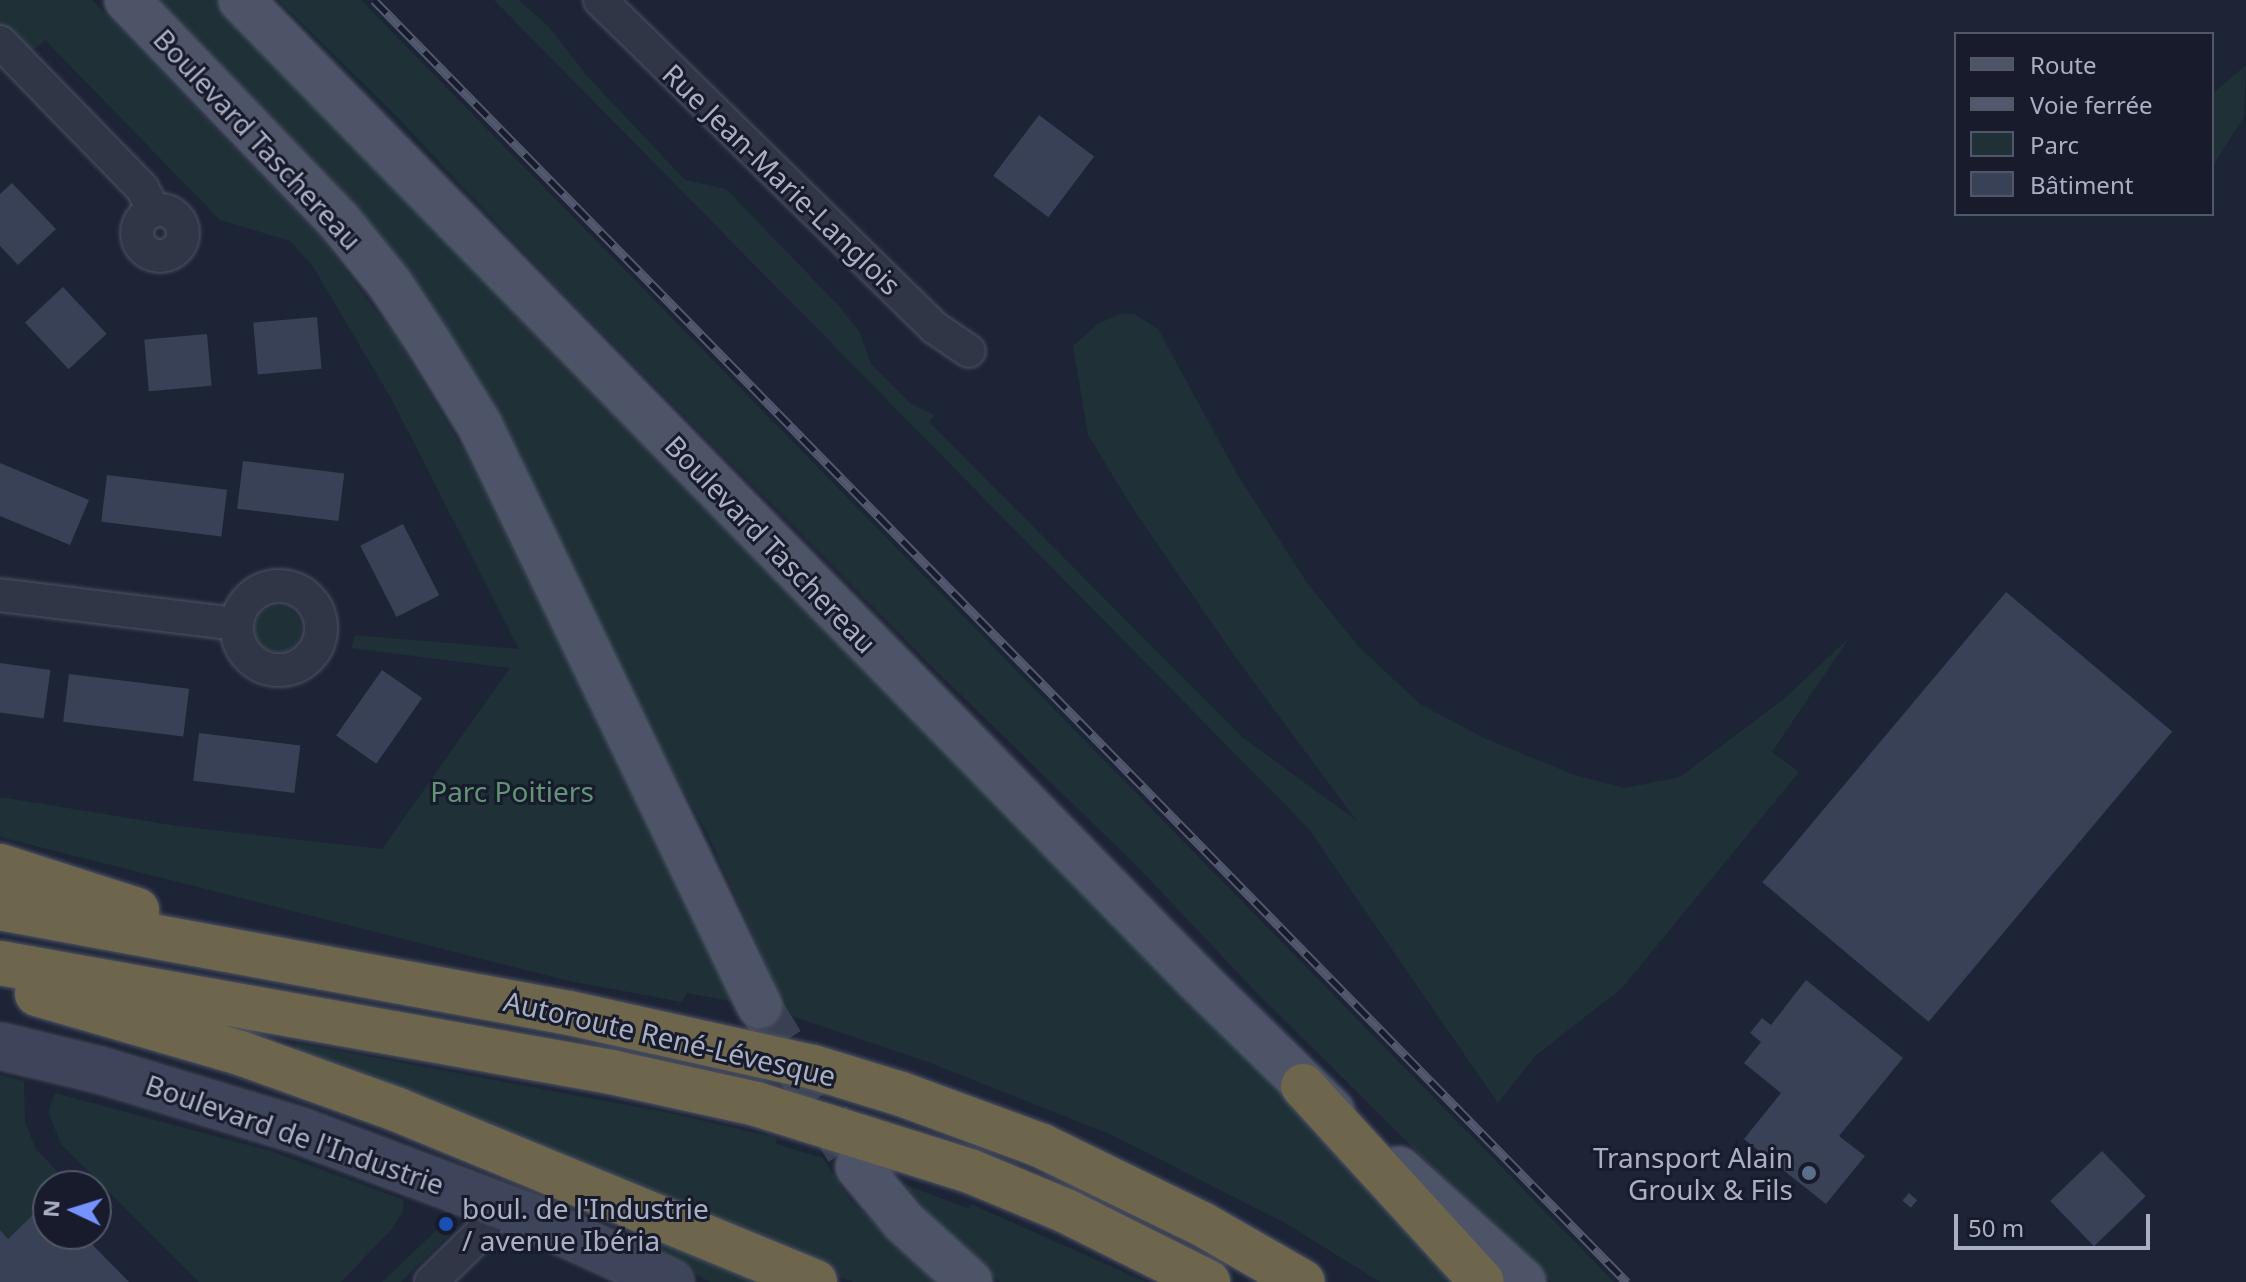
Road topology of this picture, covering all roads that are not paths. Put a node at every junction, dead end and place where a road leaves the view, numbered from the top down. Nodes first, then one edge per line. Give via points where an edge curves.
1 (127, 0) edge
2 (241, 0) edge
3 (600, 0) edge
4 (0, 42) edge
5 (154, 211) dead end
6 (969, 351) dead end
7 (0, 595) edge
8 (237, 624) dead end
9 (0, 866) edge
10 (0, 908) edge
11 (296, 961) junction
12 (0, 963) edge
13 (0, 983) edge
14 (759, 1005) tunnel mouth
15 (0, 1046) edge
16 (1303, 1086) junction
17 (858, 1167) tunnel mouth
18 (497, 1204) junction
19 (431, 1282) edge
20 (671, 1282) edge
21 (815, 1282) edge
22 (970, 1282) edge
23 (1208, 1282) edge
24 (1303, 1282) edge
25 (1482, 1282) edge
26 (1523, 1282) edge

1 - 14 main road, Boulevard Taschereau via 339,221 429,343 480,426
2 - 16 main road, Boulevard Taschereau
3 - 6 street, Rue Jean-Marie-Langlois via 935,328
4 - 5 street via 142,188
7 - 8 street
9 - 11 highway
10 - 11 highway, Autoroute René-Lévesque
11 - 24 highway, Autoroute René-Lévesque via 691,1037 901,1094 1093,1169
12 - 23 highway, Autoroute René-Lévesque via 611,1072 756,1104 970,1171 1066,1211
13 - 21 highway via 240,1053 398,1110
15 - 18 street, Boulevard de l'Industrie via 253,1115
16 - 25 highway
16 - 26 main road, Boulevard Taschereau
17 - 22 main road via 904,1222
18 - 19 street via 481,1233
18 - 20 street, Boulevard de l'Industrie

